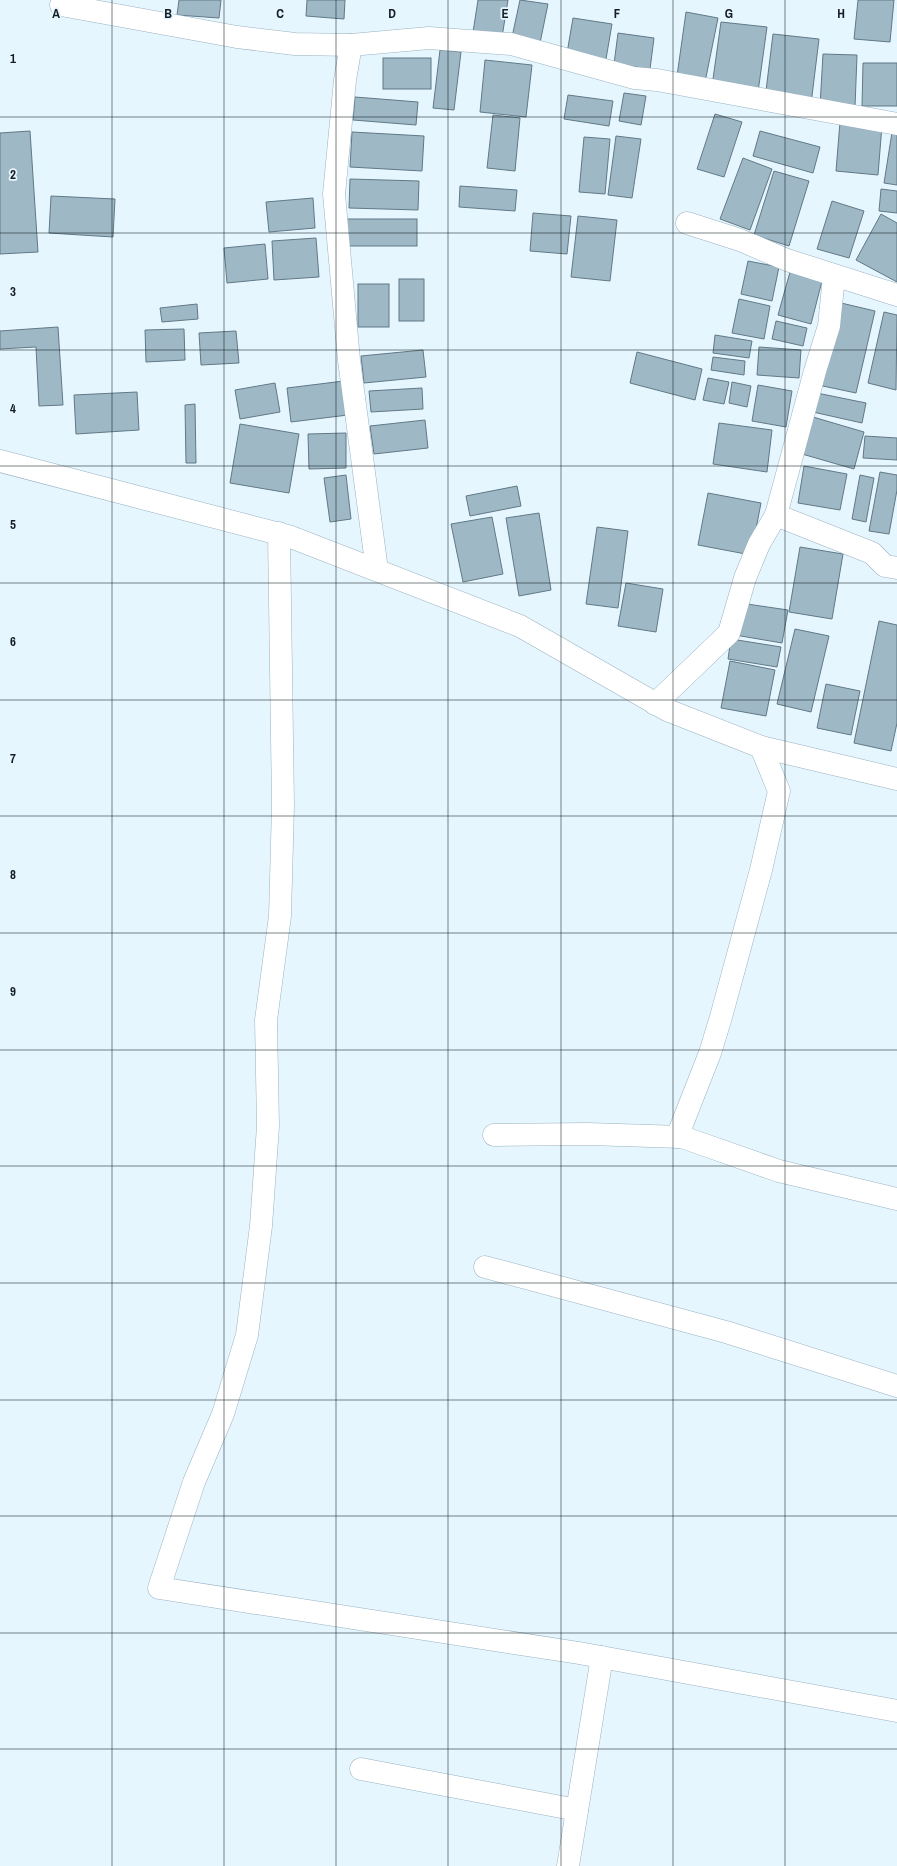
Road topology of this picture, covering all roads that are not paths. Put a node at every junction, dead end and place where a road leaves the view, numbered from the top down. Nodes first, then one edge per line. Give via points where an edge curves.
1 (61, 5) dead end
2 (351, 45) junction
3 (897, 124) edge
4 (687, 223) dead end
5 (834, 276) junction
6 (897, 295) edge
7 (0, 461) edge
8 (776, 515) junction
9 (279, 534) junction
10 (897, 568) edge
11 (377, 570) junction
12 (656, 704) junction
13 (761, 747) junction
14 (897, 779) edge
15 (494, 1134) dead end
16 (677, 1137) junction
17 (897, 1200) edge
18 (485, 1267) dead end
19 (897, 1386) edge
20 (602, 1658) junction
21 (897, 1712) edge
22 (361, 1769) dead end
23 (577, 1810) junction
24 (568, 1866) edge

1 - 2 street via 237,37 295,44
2 - 3 street via 429,38 511,44 634,78
2 - 11 street via 334,194 349,360
4 - 5 street
5 - 6 street
5 - 8 street via 829,326
7 - 9 street
8 - 10 street via 872,553 885,566
8 - 12 street via 759,544 745,578 729,633
9 - 11 street
9 - 20 street via 282,821 280,916 266,1020 268,1126 261,1226 247,1335 223,1414 194,1482 159,1588
11 - 12 street via 520,626
12 - 13 street
13 - 14 street
13 - 16 street via 779,791 761,870 721,1017 710,1053
15 - 16 street
16 - 17 street via 779,1171 877,1193
18 - 19 street via 726,1332
20 - 21 street
20 - 23 street
22 - 23 street
23 - 24 street

